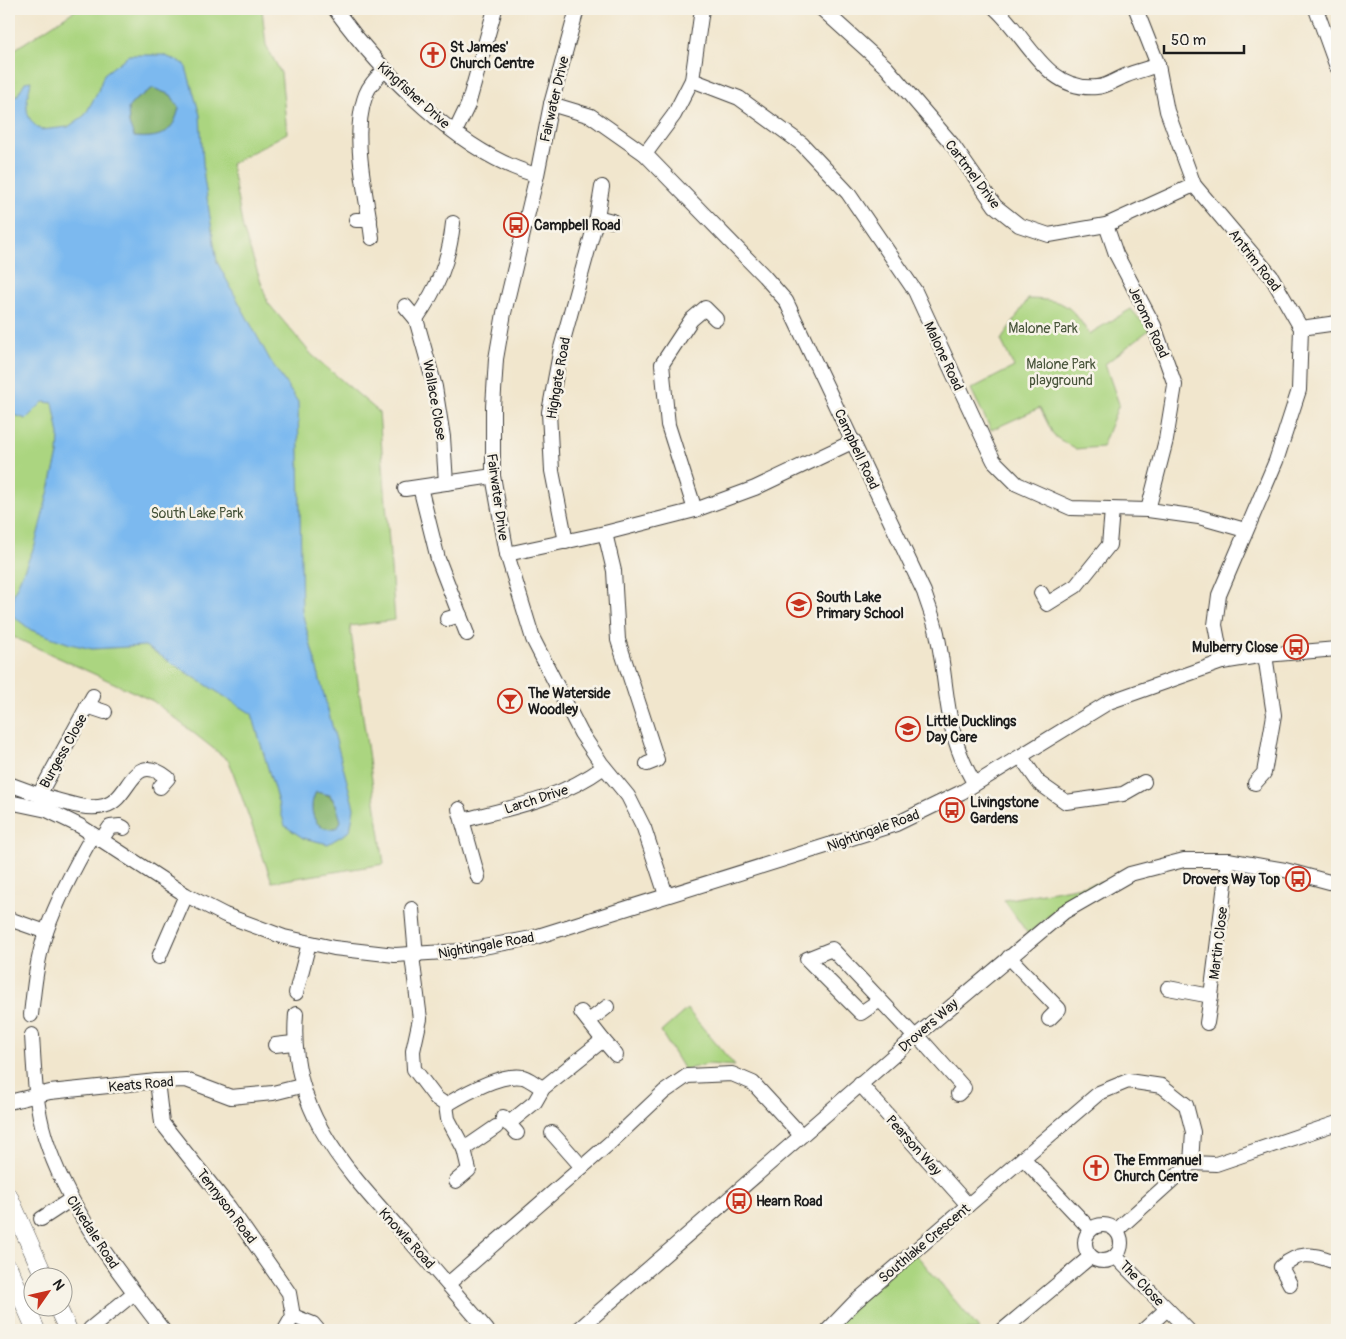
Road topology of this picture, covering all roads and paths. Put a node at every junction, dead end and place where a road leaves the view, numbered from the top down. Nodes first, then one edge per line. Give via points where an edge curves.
1 (334, 9) edge
2 (494, 9) edge
3 (577, 9) edge
4 (702, 9) edge
5 (822, 9) edge
6 (996, 9) edge
7 (1136, 9) edge
8 (1316, 9) edge
9 (1332, 40) edge
10 (1158, 65) junction
11 (1337, 67) edge
12 (385, 70) junction
13 (692, 80) junction
14 (551, 104) junction
15 (456, 132) junction
16 (645, 154) junction
17 (537, 175) junction
18 (1194, 185) junction
19 (602, 187) dead end
20 (597, 216) junction
21 (612, 221) dead end
22 (453, 223) dead end
23 (1106, 225) junction
24 (372, 238) dead end
25 (405, 306) dead end
26 (416, 319) junction
27 (716, 319) dead end
28 (1337, 324) edge
29 (1301, 328) junction
30 (854, 441) junction
31 (493, 476) junction
32 (446, 483) junction
33 (420, 487) junction
34 (405, 489) dead end
35 (695, 510) junction
36 (1112, 510) junction
37 (1148, 510) junction
38 (1245, 530) junction
39 (605, 533) junction
40 (566, 542) junction
41 (506, 554) junction
42 (1047, 604) dead end
43 (467, 634) dead end
44 (1337, 649) edge
45 (1265, 655) junction
46 (1222, 662) junction
47 (105, 712) dead end
48 (1021, 757) junction
49 (647, 764) dead end
50 (604, 766) junction
51 (168, 778) dead end
52 (1264, 780) dead end
53 (974, 782) junction
54 (1137, 782) dead end
55 (9, 784) edge
56 (39, 795) junction
57 (9, 802) edge
58 (124, 828) dead end
59 (97, 837) junction
60 (1228, 860) junction
61 (478, 877) dead end
62 (1337, 884) edge
63 (186, 895) junction
64 (666, 895) junction
65 (412, 909) dead end
66 (9, 919) edge
67 (46, 932) junction
68 (309, 943) junction
69 (414, 956) junction
70 (1009, 956) junction
71 (159, 957) dead end
72 (1168, 988) dead end
73 (296, 993) dead end
74 (1211, 996) junction
75 (880, 1000) junction
76 (607, 1007) dead end
77 (296, 1014) dead end
78 (31, 1015) dead end
79 (1049, 1019) dead end
80 (1206, 1024) dead end
81 (32, 1035) dead end
82 (916, 1036) junction
83 (603, 1040) junction
84 (293, 1043) junction
85 (275, 1045) dead end
86 (616, 1055) dead end
87 (157, 1081) junction
88 (860, 1084) junction
89 (301, 1086) junction
90 (544, 1088) junction
91 (964, 1088) dead end
92 (37, 1094) junction
93 (9, 1102) edge
94 (446, 1105) junction
95 (1337, 1123) edge
96 (552, 1133) dead end
97 (800, 1135) junction
98 (464, 1149) junction
99 (1024, 1158) junction
100 (1191, 1163) junction
101 (582, 1167) junction
102 (456, 1181) dead end
103 (9, 1197) edge
104 (70, 1200) junction
105 (968, 1206) junction
106 (41, 1219) dead end
107 (1090, 1229) junction
108 (1117, 1230) junction
109 (1090, 1257) junction
110 (1116, 1257) junction
111 (1331, 1263) edge
112 (40, 1266) edge
113 (9, 1269) edge
114 (448, 1284) junction
115 (1290, 1284) dead end
116 (134, 1293) junction
117 (1167, 1309) junction
118 (62, 1316) edge
119 (293, 1316) junction
120 (90, 1329) dead end
121 (36, 1330) edge
122 (68, 1330) edge
123 (163, 1330) edge
124 (285, 1330) edge
125 (318, 1330) edge
126 (487, 1330) edge
127 (578, 1330) edge
128 (828, 1330) edge
129 (1003, 1330) edge
130 (1144, 1330) edge
131 (1188, 1330) edge

1 - 12 street, Kingfisher Drive
2 - 15 street via 468,105
3 - 14 street, Fairwater Drive
4 - 13 street
5 - 23 street, Cartmel Drive via 886,67 952,144 994,206 1019,225 1049,235
6 - 10 street via 1012,23 1040,64 1068,85 1098,88
7 - 10 street, Antrim Road
8 - 9 street
9 - 11 street
10 - 18 street, Antrim Road via 1167,110
12 - 15 street, Kingfisher Drive via 421,105
12 - 24 street via 366,92 361,110 363,220
13 - 16 street via 674,115
13 - 36 street, Malone Road via 739,98 794,138 848,193 915,291 989,451 1017,484 1071,508
14 - 16 street, Campbell Road via 591,116
14 - 17 street, Fairwater Drive
15 - 17 street, Kingfisher Drive via 494,156
16 - 30 street, Campbell Road via 786,301
17 - 31 street, Fairwater Drive via 496,359
18 - 23 street, Cartmel Drive
18 - 29 street, Antrim Road via 1271,276
19 - 20 street, Highgate Road
20 - 21 street
20 - 40 street, Highgate Road via 561,348 549,412 552,471
22 - 26 street via 451,245 436,291
23 - 37 street, Jerome Road via 1116,254 1154,326 1175,385 1166,440
25 - 26 street, Wallace Close
26 - 32 street, Wallace Close via 435,387
27 - 35 street via 701,304 662,364 668,425
28 - 29 street
29 - 38 street via 1299,390 1276,461
30 - 35 street via 755,488
30 - 53 street, Campbell Road via 924,592 937,632 947,712 958,752
31 - 32 street
31 - 41 street, Fairwater Drive
32 - 33 street
33 - 34 street
33 - 43 street via 454,617
35 - 39 street
36 - 37 street, Malone Road
36 - 42 street via 1109,545 1076,586
37 - 38 street, Malone Road via 1199,517
38 - 46 street via 1219,595 1214,625
39 - 40 street
39 - 49 street via 614,571 618,640 657,760
40 - 41 street
41 - 50 street, Fairwater Drive via 540,655 581,733
44 - 45 street, Nightingale Road
45 - 46 street, Nightingale Road
45 - 52 street via 1274,715
46 - 48 street, Nightingale Road via 1109,702
47 - 56 street, Burgess Close via 90,701
48 - 53 street, Nightingale Road
48 - 54 street via 1039,783 1066,802 1123,794
50 - 61 street, Larch Drive via 556,795 461,814
50 - 64 street, Fairwater Drive via 627,794 644,828
51 - 56 street, Burgess Close via 148,769 136,773 115,801 103,806 73,804
53 - 64 street, Nightingale Road via 962,792 896,824
55 - 56 street, Burgess Close
57 - 59 street, Nightingale Road via 47,810
58 - 59 street via 110,827
59 - 63 street, Nightingale Road
59 - 67 street via 75,866
60 - 62 street, Drovers Way
60 - 70 street, Drovers Way via 1184,860 1130,874 1064,912
60 - 74 street, Martin Close
63 - 68 street, Nightingale Road via 225,915
63 - 71 street via 160,942
64 - 69 street, Nightingale Road via 532,938
65 - 69 street
66 - 67 street
67 - 78 street
68 - 69 street, Nightingale Road via 361,952
68 - 73 street
69 - 94 street via 420,1019 413,1051 414,1069 436,1098
70 - 79 street via 1059,1009
70 - 82 street, Drovers Way
72 - 74 street, Martin Close
74 - 80 street, Martin Close
75 - 75 street via 832,949 806,959 861,1013
75 - 82 street
76 - 83 street via 585,1016
77 - 84 street, Knowle Road
81 - 92 street, Clivedale Road
82 - 88 street, Drovers Way
82 - 91 street
83 - 86 street
83 - 90 street
84 - 85 street
84 - 89 street, Knowle Road
87 - 89 street, Keats Road via 186,1080 231,1097 273,1093
87 - 92 street, Keats Road
87 - 119 street, Tennyson Road via 162,1123 274,1268 289,1293
88 - 97 street, Drovers Way
88 - 105 street, Pearson Way
89 - 114 street, Knowle Road via 329,1143 350,1173
90 - 94 street via 528,1079 516,1077 482,1086
90 - 98 street via 535,1102 506,1125
92 - 93 street, Keats Road
92 - 104 street, Clivedale Road via 44,1135
94 - 98 street via 448,1119
95 - 100 street via 1216,1164
96 - 101 street
97 - 101 street via 752,1083 732,1074 687,1076 664,1092
97 - 127 street, Drovers Way
98 - 102 street via 469,1170
99 - 100 street, Southlake Crescent via 1099,1093 1128,1080 1162,1086 1186,1105 1193,1132
99 - 105 street, Southlake Crescent
99 - 107 street
100 - 108 street
101 - 114 street
103 - 112 main road
104 - 106 street
104 - 116 street, Clivedale Road
105 - 128 street, Southlake Crescent via 854,1303
107 - 108 street via 1103,1224
107 - 109 street via 1084,1243
108 - 110 street via 1122,1244
109 - 110 street via 1102,1262
109 - 129 street
110 - 117 street, The Close
111 - 115 street via 1305,1253 1292,1257 1281,1267
113 - 121 main road
114 - 126 street, Knowle Road
116 - 120 street
116 - 123 street, Clivedale Road
117 - 130 street, The Close
117 - 131 street, The Close
118 - 122 main road
119 - 124 street
119 - 125 street via 313,1324

